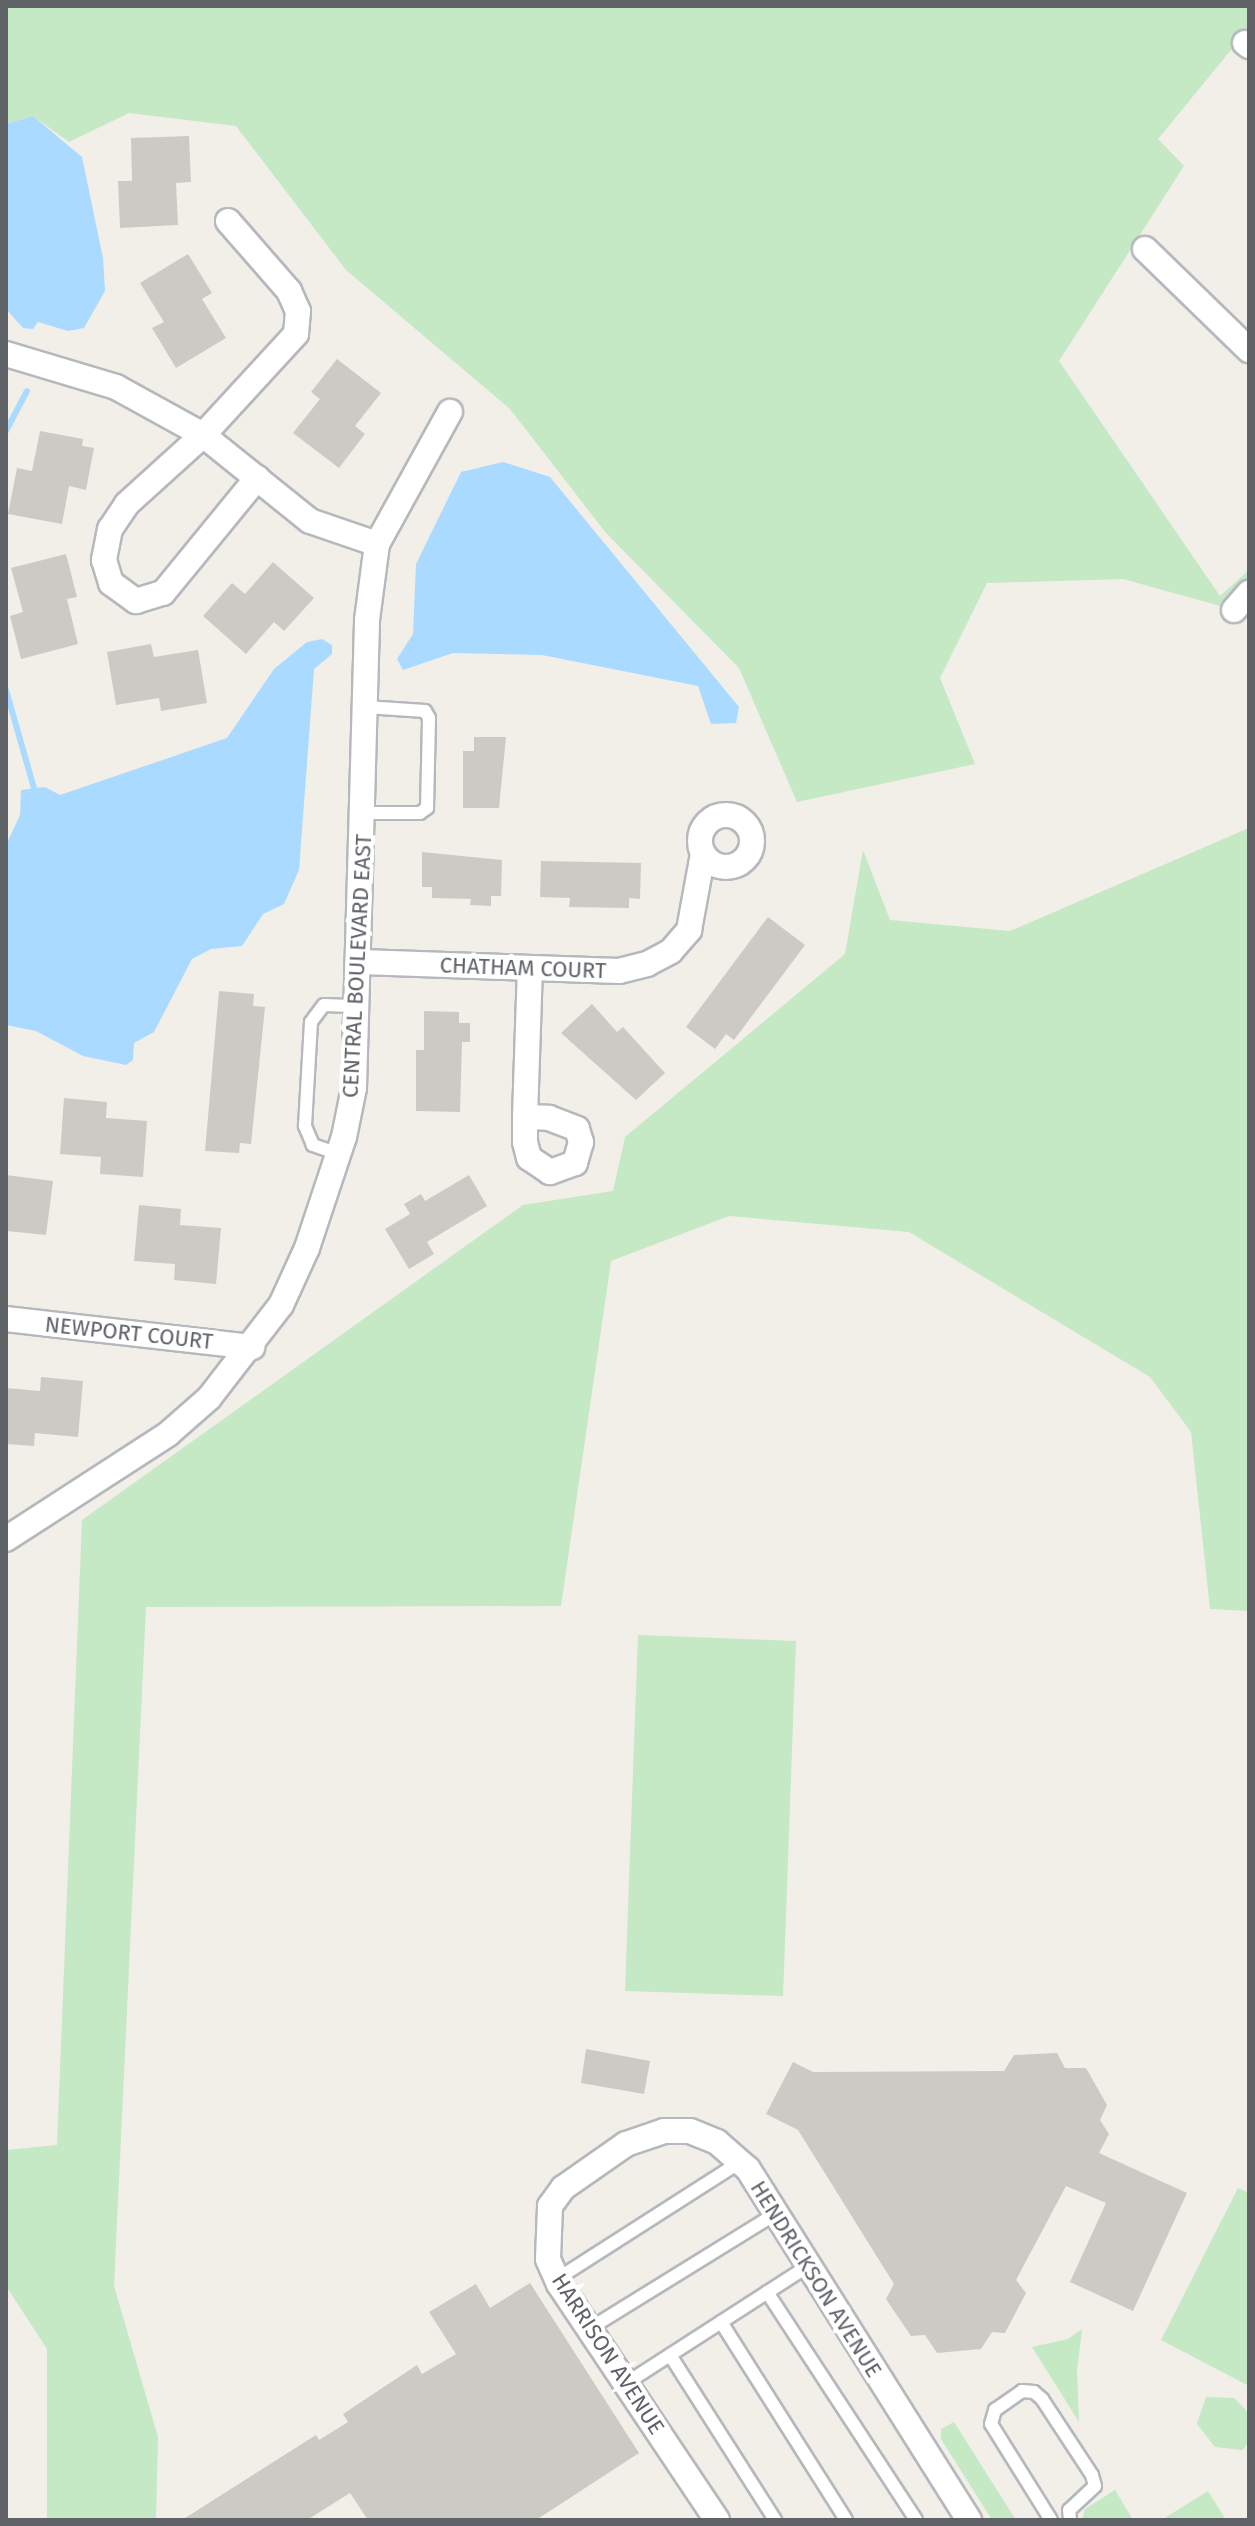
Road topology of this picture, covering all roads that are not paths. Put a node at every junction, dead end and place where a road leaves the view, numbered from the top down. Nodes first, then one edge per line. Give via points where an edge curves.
1 (228, 221) dead end
2 (1145, 249) dead end
3 (1249, 350) edge
4 (6, 354) edge
5 (450, 412) dead end
6 (203, 435) junction
7 (257, 478) junction
8 (377, 544) junction
9 (365, 707) junction
10 (363, 813) junction
11 (703, 854) dead end
12 (361, 962) junction
13 (530, 970) junction
14 (359, 1006) junction
15 (525, 1117) dead end
16 (339, 1154) junction
17 (6, 1319) edge
18 (252, 1347) junction
19 (6, 1539) edge
20 (610, 2155) joint
21 (740, 2162) junction
22 (775, 2214) junction
23 (808, 2266) junction
24 (557, 2279) junction
25 (767, 2292) junction
26 (721, 2322) junction
27 (589, 2329) junction
28 (670, 2355) junction
29 (625, 2384) junction
30 (966, 2519) edge
31 (717, 2520) edge
32 (775, 2520) edge
33 (846, 2520) edge
34 (916, 2520) edge
35 (1051, 2520) edge
36 (1070, 2520) edge

1 - 6 street via 289,291 298,311 296,334
2 - 3 street
4 - 6 street via 116,387
5 - 8 street, CENTRAL BOULEVARD EAST
6 - 7 street
6 - 7 street via 127,504 110,529 104,560 111,583 124,596 136,601 163,593
7 - 8 street via 310,521
8 - 9 street, CENTRAL BOULEVARD EAST via 367,620
9 - 10 street, CENTRAL BOULEVARD EAST
9 - 10 lane via 425,711 429,718 427,808 420,813
10 - 12 street, CENTRAL BOULEVARD EAST
11 - 13 street, CHATHAM COURT via 689,930 671,951 619,971
12 - 13 street, CHATHAM COURT
12 - 14 street, CENTRAL BOULEVARD EAST
13 - 15 street
14 - 16 street, CENTRAL BOULEVARD EAST via 354,1088
14 - 16 lane via 324,1005 311,1022 305,1126 313,1145
16 - 18 street, CENTRAL BOULEVARD EAST via 300,1262
17 - 18 street, NEWPORT COURT
18 - 19 street, CENTRAL BOULEVARD EAST via 209,1398 168,1434
20 - 21 street, HENDRICKSON AVENUE via 664,2131 690,2131 717,2142
20 - 24 street, HARRISON AVENUE via 563,2188 550,2206 548,2259
21 - 22 street, HENDRICKSON AVENUE
21 - 24 lane
22 - 23 street, HENDRICKSON AVENUE
22 - 27 lane
23 - 25 lane
23 - 30 street, HENDRICKSON AVENUE
24 - 27 street, HARRISON AVENUE
25 - 26 lane
25 - 34 lane
26 - 28 lane
26 - 33 lane
27 - 29 street, HARRISON AVENUE
28 - 29 lane
28 - 32 lane
29 - 31 street, HARRISON AVENUE
35 - 36 lane via 991,2424 995,2410 1022,2391 1042,2399 1092,2475 1095,2486 1069,2510

